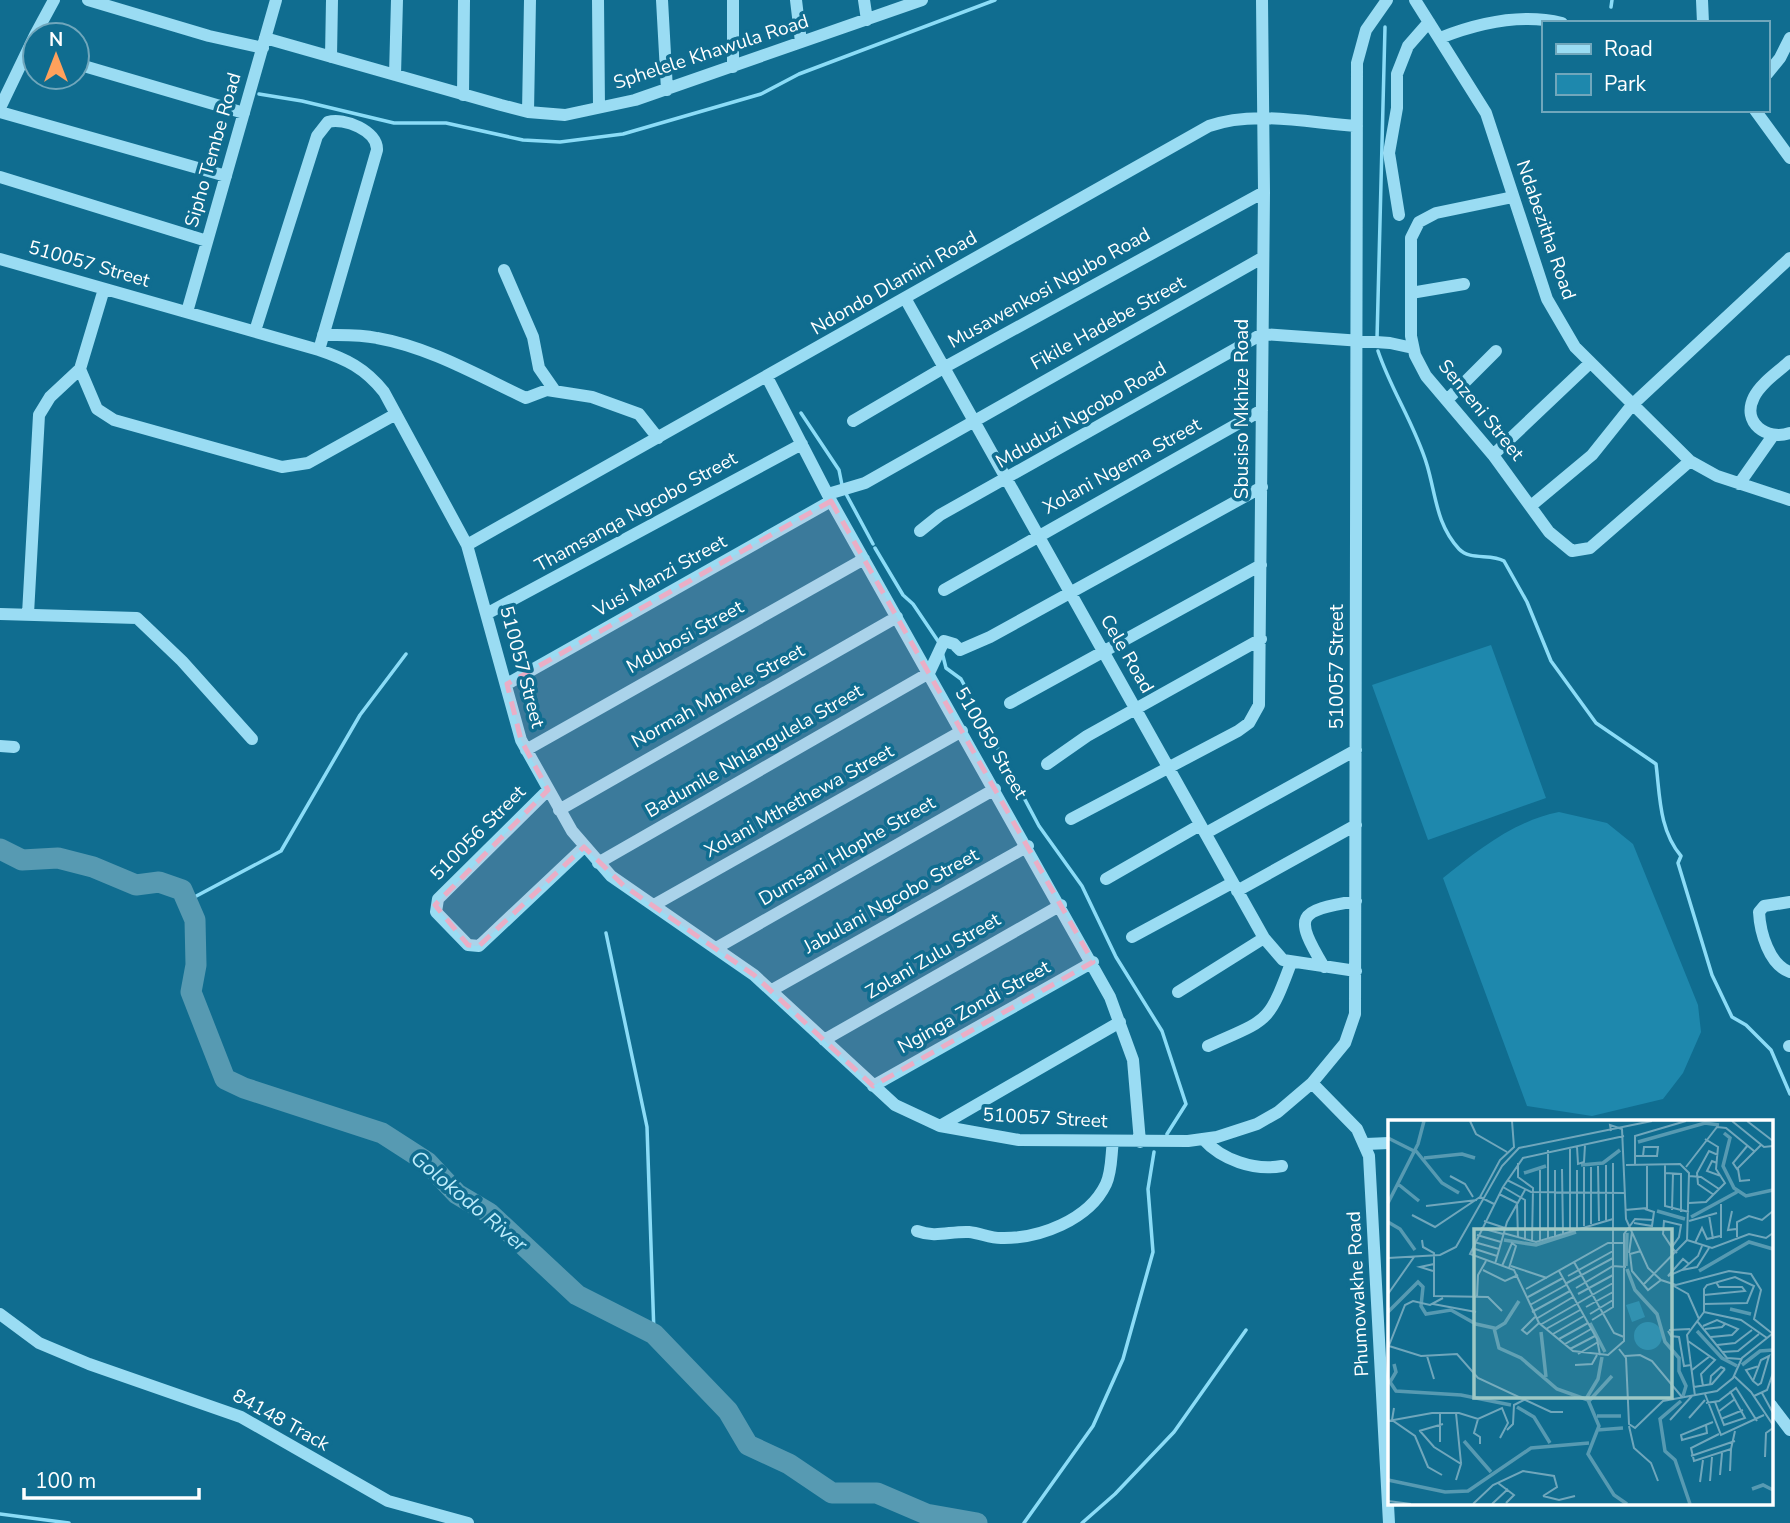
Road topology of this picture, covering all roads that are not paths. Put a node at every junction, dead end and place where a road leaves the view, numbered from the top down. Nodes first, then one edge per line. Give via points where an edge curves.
1 (54, 0) edge
2 (88, 0) edge
3 (276, 0) edge
4 (332, 0) edge
5 (397, 0) edge
6 (464, 0) edge
7 (530, 0) edge
8 (598, 0) edge
9 (662, 0) edge
10 (733, 0) edge
11 (796, 0) edge
12 (864, 0) edge
13 (922, 0) edge
14 (1262, 0) edge
15 (1387, 0) edge
16 (1415, 0) edge
17 (1702, 0) edge
18 (867, 20) junction
19 (43, 21) edge
20 (1546, 21) edge
21 (1703, 21) edge
22 (1429, 22) junction
23 (1440, 38) junction
24 (1790, 38) edge
25 (801, 42) junction
26 (264, 43) junction
27 (331, 57) junction
28 (733, 67) junction
29 (91, 68) edge
30 (21, 69) edge
31 (1769, 72) edge
32 (395, 75) junction
33 (667, 90) junction
34 (463, 94) junction
35 (599, 107) junction
36 (0, 110) edge
37 (528, 112) junction
38 (1756, 112) edge
39 (244, 113) junction
40 (1261, 119) junction
41 (1356, 126) junction
42 (1790, 158) edge
43 (226, 176) junction
44 (0, 177) edge
45 (1264, 192) junction
46 (1513, 197) junction
47 (1399, 215) dead end
48 (207, 241) junction
49 (1262, 258) junction
50 (1790, 258) edge
51 (0, 259) edge
52 (504, 270) dead end
53 (1464, 284) dead end
54 (104, 289) junction
55 (1411, 293) junction
56 (905, 298) junction
57 (187, 312) junction
58 (256, 331) junction
59 (1262, 334) junction
60 (323, 335) junction
61 (1356, 341) junction
62 (1413, 348) junction
63 (319, 349) junction
64 (1496, 351) dead end
65 (1790, 361) edge
66 (1590, 363) junction
67 (945, 367) junction
68 (80, 369) junction
69 (767, 377) junction
70 (555, 391) junction
71 (1447, 400) junction
72 (1632, 405) junction
73 (1262, 410) junction
74 (396, 414) junction
75 (853, 421) dead end
76 (974, 421) junction
77 (1790, 433) edge
78 (1772, 437) junction
79 (658, 438) junction
80 (802, 444) junction
81 (1493, 455) junction
82 (1689, 461) junction
83 (1006, 479) junction
84 (1739, 484) junction
85 (1262, 487) junction
86 (830, 497) junction
87 (1790, 500) edge
88 (1532, 505) junction
89 (920, 531) dead end
90 (1038, 536) junction
91 (467, 545) junction
92 (864, 559) junction
93 (1261, 565) junction
94 (944, 590) dead end
95 (1070, 593) junction
96 (488, 613) junction
97 (0, 614) edge
98 (28, 614) junction
99 (897, 617) junction
100 (1261, 639) junction
101 (1102, 650) junction
102 (929, 673) junction
103 (507, 684) junction
104 (1010, 703) dead end
105 (1136, 708) junction
106 (962, 731) junction
107 (252, 739) dead end
108 (0, 746) edge
109 (14, 747) dead end
110 (526, 750) junction
111 (1356, 750) junction
112 (1047, 764) dead end
113 (1167, 765) junction
114 (995, 789) junction
115 (548, 790) junction
116 (559, 810) junction
117 (1071, 819) dead end
118 (1356, 825) junction
119 (1203, 829) junction
120 (1028, 846) junction
121 (584, 847) junction
122 (598, 863) junction
123 (1106, 879) dead end
124 (1235, 887) junction
125 (1356, 901) junction
126 (1790, 902) edge
127 (654, 905) junction
128 (1061, 905) junction
129 (1132, 937) dead end
130 (1264, 938) junction
131 (718, 947) junction
132 (1093, 962) junction
133 (1291, 963) junction
134 (1324, 967) junction
135 (1356, 971) junction
136 (1790, 972) edge
137 (772, 990) junction
138 (1178, 992) dead end
139 (1121, 1022) junction
140 (824, 1040) junction
141 (1208, 1046) dead end
142 (1312, 1083) junction
143 (873, 1086) junction
144 (940, 1126) junction
145 (1203, 1139) junction
146 (1113, 1141) junction
147 (1140, 1142) junction
148 (1388, 1143) edge
149 (1366, 1144) junction
150 (1282, 1166) dead end
151 (917, 1231) dead end
152 (1383, 1286) edge
153 (0, 1314) edge
154 (1385, 1350) edge
155 (1772, 1406) edge
156 (1790, 1430) edge
157 (1388, 1480) edge
158 (468, 1523) edge

1 - 19 street
2 - 26 street, Sphelele Khawula Road via 198,33
3 - 26 street, Sipho Tembe Road
4 - 27 street
5 - 32 street
6 - 34 street
7 - 37 street
8 - 35 street
9 - 33 street
10 - 28 street
11 - 25 street
12 - 18 street
13 - 18 street, Sphelele Khawula Road
14 - 40 street, Sbusiso Mkhize Road
15 - 41 street, 510057 Street via 1358,51
16 - 22 street, Ndabezitha Road
17 - 21 street
18 - 25 street, Sphelele Khawula Road
20 - 23 street via 1505,20
22 - 23 street, Ndabezitha Road
22 - 47 street via 1408,46 1397,74 1390,153
23 - 46 street, Ndabezitha Road via 1486,113
24 - 31 street
25 - 28 street, Sphelele Khawula Road
26 - 27 street, Sphelele Khawula Road
26 - 39 street, Sipho Tembe Road
27 - 32 street, Sphelele Khawula Road
28 - 33 street, Sphelele Khawula Road
29 - 39 street
30 - 36 street
32 - 34 street, Sphelele Khawula Road
33 - 35 street, Sphelele Khawula Road
34 - 37 street, Sphelele Khawula Road
35 - 37 street, Sphelele Khawula Road via 565,115
36 - 43 street
38 - 42 street
39 - 43 street, Sipho Tembe Road
40 - 41 street, Ndondo Dlamini Road
40 - 45 street, Sbusiso Mkhize Road
40 - 56 street, Ndondo Dlamini Road via 1209,126
41 - 61 street, 510057 Street
43 - 48 street, Sipho Tembe Road
44 - 48 street
45 - 49 street, Sbusiso Mkhize Road
45 - 67 street, Musawenkosi Ngubo Road
46 - 55 street, Senzeni Street via 1436,213 1419,222 1411,238
46 - 66 street, Ndabezitha Road via 1547,299
48 - 57 street, Sipho Tembe Road
49 - 59 street, Sbusiso Mkhize Road
49 - 76 street, Fikile Hadebe Street
50 - 72 street
51 - 54 street, 510057 Street
52 - 70 street via 533,337 539,368
53 - 55 street
54 - 57 street, 510057 Street
54 - 68 street
55 - 62 street, Senzeni Street
56 - 67 street, Cele Road
56 - 69 street, Ndondo Dlamini Road
57 - 58 street, 510057 Street
58 - 60 street via 317,136 334,120 371,135 378,146
58 - 63 street, 510057 Street
59 - 61 street
59 - 73 street, Sbusiso Mkhize Road
59 - 83 street, Mduduzi Ngcobo Road
60 - 63 street
60 - 70 street via 388,340 485,376 526,398
61 - 62 street
61 - 111 street, 510057 Street
62 - 71 street, Senzeni Street via 1426,376
63 - 74 street, 510057 Street via 367,372
64 - 71 street
65 - 78 street via 1761,387 1751,404 1755,425
66 - 72 street, Ndabezitha Road
66 - 81 street
67 - 75 street, Musawenkosi Ngubo Road
67 - 76 street, Cele Road
68 - 74 street via 97,409 114,420 282,467 308,463
68 - 98 street via 38,415
69 - 79 street, Ndondo Dlamini Road
69 - 80 street, 510059 Street
70 - 79 street via 592,397 628,410 643,417
71 - 81 street, Senzeni Street
72 - 82 street, Ndabezitha Road
72 - 88 street via 1592,455
73 - 85 street, Sbusiso Mkhize Road
73 - 90 street, Xolani Ngema Street
74 - 91 street, 510057 Street
76 - 83 street, Cele Road
76 - 86 street
77 - 78 street
78 - 84 street
79 - 91 street, Ndondo Dlamini Road
80 - 86 street, 510059 Street
80 - 96 street, Thamsanqa Ngcobo Street
81 - 88 street, Senzeni Street
82 - 84 street, Ndabezitha Road
82 - 88 street, Senzeni Street via 1583,551 1572,551 1555,538
83 - 89 street, Mduduzi Ngcobo Road
83 - 90 street, Cele Road
84 - 87 street, Ndabezitha Road
85 - 93 street, Sbusiso Mkhize Road
85 - 95 street
86 - 92 street, 510059 Street
86 - 103 street, Vusi Manzi Street
90 - 94 street
90 - 95 street, Cele Road
91 - 96 street, 510057 Street
92 - 99 street, 510059 Street
92 - 110 street, Mdubosi Street
93 - 100 street, Sbusiso Mkhize Road
93 - 101 street
95 - 101 street, Cele Road
95 - 102 street via 961,650 944,641
96 - 103 street, 510057 Street
97 - 98 street
98 - 107 street via 137,618
99 - 102 street, 510059 Street
99 - 116 street, Normah Mbhele Street
100 - 105 street
100 - 113 street, Sbusiso Mkhize Road via 1261,691 1255,716 1238,731
101 - 104 street
101 - 105 street, Cele Road
102 - 106 street, 510059 Street
102 - 122 street, Badumile Nhlangulela Street
103 - 110 street, 510057 Street
105 - 112 street
105 - 113 street, Cele Road
106 - 114 street, 510059 Street
106 - 127 street, Xolani Mthethewa Street
108 - 109 street
110 - 115 street, 510057 Street
111 - 118 street, 510057 Street
111 - 119 street
113 - 117 street
113 - 119 street, Cele Road
114 - 120 street, 510059 Street
114 - 131 street, Dumsani Hlophe Street
115 - 116 street, 510057 Street
115 - 121 street, 510056 Street via 438,900 436,912 468,945 479,946
116 - 121 street, 510057 Street
118 - 124 street
118 - 125 street, 510057 Street
119 - 123 street
119 - 124 street, Cele Road
120 - 128 street, 510059 Street
120 - 137 street, Jabulani Ngcobo Street
121 - 122 street, 510057 Street
122 - 127 street, 510057 Street
124 - 129 street
124 - 130 street, Cele Road
125 - 134 street via 1312,911 1305,920 1305,932
125 - 135 street, 510057 Street
126 - 136 street via 1764,906 1759,916 1775,961
127 - 131 street, 510057 Street
128 - 132 street, 510059 Street
128 - 140 street, Zolani Zulu Street
130 - 133 street, Cele Road via 1279,957
130 - 138 street
131 - 137 street, 510057 Street
132 - 139 street, 510059 Street
132 - 143 street, Nginga Zondi Street
133 - 134 street
133 - 141 street via 1265,1019
134 - 135 street
135 - 142 street, 510057 Street via 1355,1014 1345,1043
137 - 140 street, 510057 Street
139 - 144 street
139 - 147 street, 510059 Street via 1136,1077
140 - 143 street, 510057 Street
142 - 145 street, 510057 Street via 1257,1124
142 - 149 street, Phumowakhe Road
143 - 144 street, 510057 Street via 912,1115
144 - 146 street, 510057 Street via 1019,1140
145 - 147 street, 510057 Street
145 - 150 street via 1231,1160
146 - 147 street, 510057 Street
146 - 151 street via 1105,1185 1089,1207 1070,1221 1004,1238 968,1232 929,1236
148 - 149 street
149 - 152 street, Phumowakhe Road
152 - 154 street, Phumowakhe Road
153 - 158 street, 84148 Track via 39,1343 241,1417 388,1501
154 - 157 street, Phumowakhe Road
155 - 156 street

